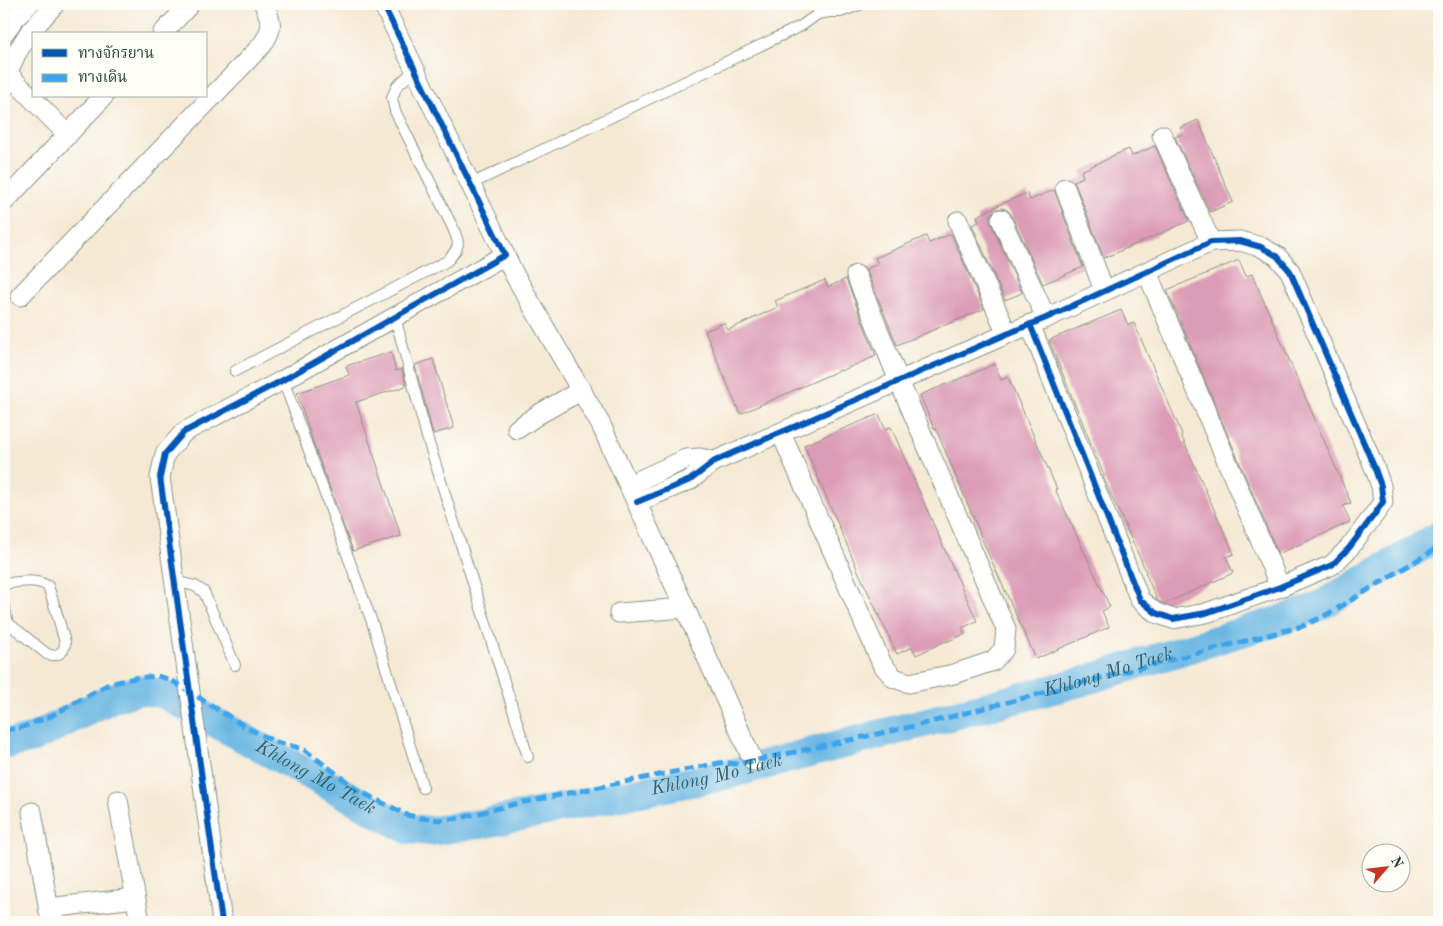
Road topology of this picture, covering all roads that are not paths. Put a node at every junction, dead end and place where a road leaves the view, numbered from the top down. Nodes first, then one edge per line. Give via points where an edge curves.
1 (28, 4) edge
2 (55, 4) edge
3 (190, 4) edge
4 (264, 4) edge
5 (383, 4) edge
6 (862, 4) edge
7 (827, 8) edge
8 (164, 32) edge
9 (4, 33) edge
10 (415, 70) junction
11 (6, 77) edge
12 (102, 98) edge
13 (68, 135) junction
14 (1162, 135) dead end
15 (471, 184) junction
16 (1065, 188) dead end
17 (4, 202) edge
18 (1001, 219) dead end
19 (958, 221) dead end
20 (1211, 242) junction
21 (505, 255) junction
22 (1148, 272) junction
23 (856, 275) dead end
24 (1104, 290) junction
25 (20, 296) dead end
26 (396, 317) junction
27 (1038, 321) junction
28 (1007, 334) junction
29 (235, 372) dead end
30 (283, 380) junction
31 (899, 381) junction
32 (582, 390) junction
33 (517, 429) dead end
34 (781, 433) junction
35 (633, 494) junction
36 (174, 581) junction
37 (4, 584) edge
38 (1280, 587) junction
39 (4, 606) edge
40 (685, 608) junction
41 (619, 613) dead end
42 (235, 665) dead end
43 (528, 757) dead end
44 (753, 761) dead end
45 (423, 788) dead end
46 (118, 800) dead end
47 (32, 812) dead end
48 (136, 898) junction
49 (49, 915) edge
50 (140, 922) edge
51 (222, 922) edge

1 - 9 street
2 - 11 street via 29,33
3 - 8 street
4 - 25 street via 272,28 262,45
5 - 10 street
6 - 7 lane via 840,12
7 - 15 lane via 801,26
10 - 15 street
10 - 29 lane via 397,86 392,98 395,111 458,240 456,251 447,261
11 - 13 street
12 - 13 street
13 - 17 street
14 - 20 street
15 - 21 street
16 - 24 street
18 - 27 street
19 - 28 street
20 - 22 street
20 - 38 street via 1240,241 1262,247 1277,256 1290,271 1381,486 1383,502 1349,548 1332,565
21 - 26 street
21 - 32 street
22 - 24 street
22 - 38 street
23 - 31 street
24 - 27 street
26 - 30 street
26 - 43 lane via 427,437
27 - 28 street
27 - 38 street via 1140,600 1156,613 1173,619 1206,613
28 - 31 street
30 - 36 street via 184,432 165,454 160,477
30 - 45 lane via 372,622
31 - 34 street
31 - 34 street via 1006,629 1004,650 993,661 954,674 909,683 894,678 882,664
32 - 33 street
32 - 35 street via 602,425
34 - 35 street via 715,461 686,460
35 - 40 street
36 - 42 lane via 195,586 204,592
36 - 51 street
37 - 39 lane via 32,581 48,586 65,644 62,650 53,656 40,649 8,623
40 - 41 street
40 - 44 street
46 - 48 street
47 - 49 street
48 - 49 street
48 - 50 street

